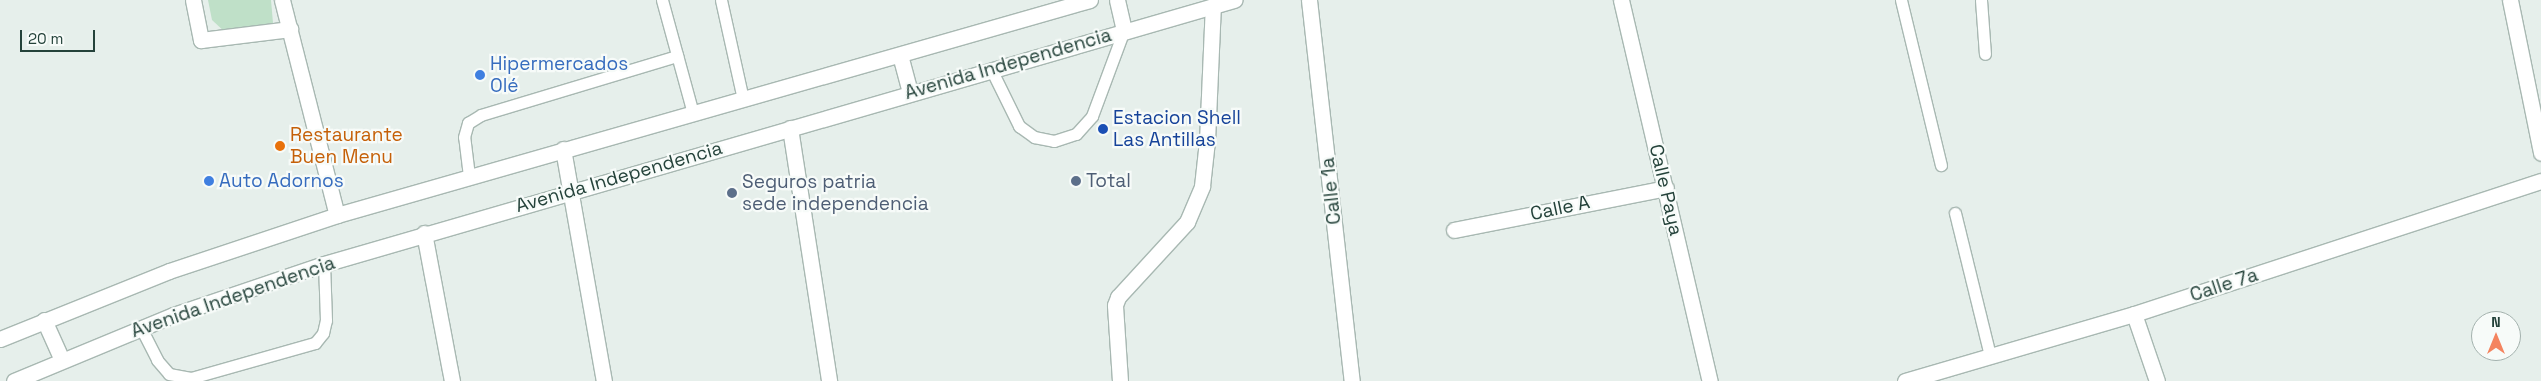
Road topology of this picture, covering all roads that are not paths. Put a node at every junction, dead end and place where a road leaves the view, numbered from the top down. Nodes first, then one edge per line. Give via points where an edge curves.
1 (193, 0) edge
2 (282, 0) edge
3 (662, 0) edge
4 (721, 0) edge
5 (1090, 0) edge
6 (1116, 0) edge
7 (1234, 0) edge
8 (1309, 0) edge
9 (1621, 0) edge
10 (1901, 0) edge
11 (1981, 0) edge
12 (2510, 0) edge
13 (1059, 5) edge
14 (1213, 6) junction
15 (290, 29) junction
16 (1124, 30) junction
17 (1985, 54) dead end
18 (900, 55) junction
19 (677, 56) junction
20 (992, 69) junction
21 (910, 92) junction
22 (743, 99) junction
23 (693, 113) junction
24 (790, 128) junction
25 (563, 149) junction
26 (2541, 153) edge
27 (1942, 165) dead end
28 (468, 176) junction
29 (2541, 181) edge
30 (1666, 188) junction
31 (570, 191) junction
32 (1955, 213) dead end
33 (337, 215) junction
34 (1454, 230) dead end
35 (424, 233) junction
36 (324, 264) junction
37 (2134, 314) junction
38 (44, 320) junction
39 (141, 328) junction
40 (0, 339) edge
41 (1990, 356) junction
42 (62, 360) junction
43 (14, 381) edge
44 (452, 381) edge
45 (604, 381) edge
46 (829, 381) edge
47 (1120, 381) edge
48 (1352, 381) edge
49 (1710, 381) edge
50 (1905, 381) edge
51 (2157, 381) edge

1 - 15 street via 201,40
2 - 15 street
3 - 19 lane
4 - 22 lane
5 - 13 street, Avenida Independencia
6 - 16 street
7 - 14 street, Avenida Independencia
8 - 48 street, Calle 1a
9 - 30 street, Calle Paya
10 - 27 lane
11 - 17 lane
12 - 26 street
13 - 18 street, Avenida Independencia
14 - 16 street, Avenida Independencia
14 - 47 street via 1202,186 1188,222 1118,297 1115,306
15 - 33 street
16 - 20 street, Avenida Independencia
16 - 20 lane via 1092,116 1076,134 1062,139 1054,141 1034,137 1019,126
18 - 21 street
18 - 22 street, Avenida Independencia
19 - 23 lane
19 - 28 lane via 481,115 468,123 464,137
20 - 21 street, Avenida Independencia
21 - 24 street, Avenida Independencia
22 - 23 street, Avenida Independencia
23 - 25 street, Avenida Independencia
24 - 31 street, Avenida Independencia
24 - 46 street
25 - 28 street, Avenida Independencia
25 - 31 street
28 - 33 street, Avenida Independencia
29 - 37 street, Calle 7a
30 - 34 street, Calle A
30 - 49 street, Calle Paya
31 - 35 street, Avenida Independencia
31 - 45 street
32 - 41 lane
33 - 38 street, Avenida Independencia via 169,271
35 - 36 street, Avenida Independencia
35 - 44 street
36 - 39 street, Avenida Independencia
36 - 39 lane via 326,320 323,333 315,343 190,378 169,374 157,360
37 - 41 street, Calle 7a
37 - 51 street
38 - 40 street, Avenida Independencia
38 - 42 street
39 - 42 street, Avenida Independencia
41 - 50 street, Calle 7a
42 - 43 street, Avenida Independencia

